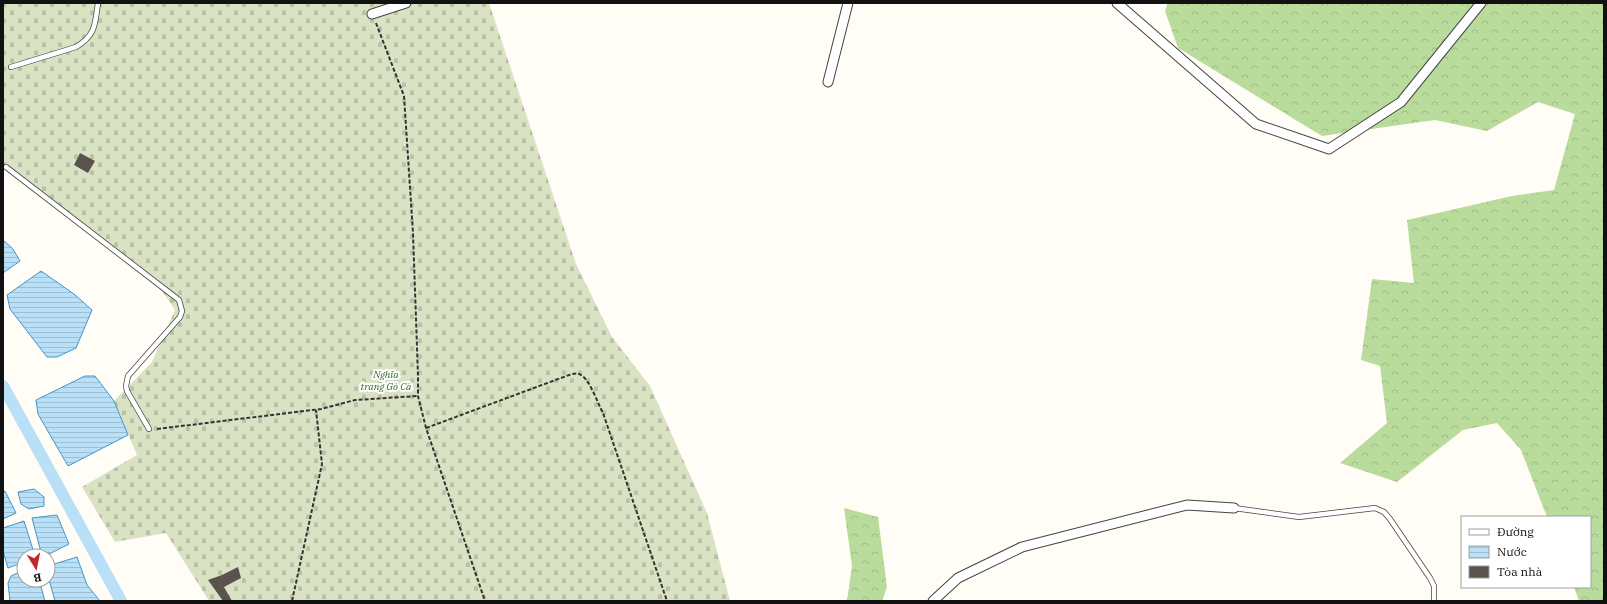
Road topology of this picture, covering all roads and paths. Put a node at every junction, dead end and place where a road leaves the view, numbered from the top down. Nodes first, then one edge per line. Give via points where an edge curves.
1 (98, 3) edge
2 (406, 3) edge
3 (848, 3) edge
4 (1117, 3) edge
5 (1481, 3) edge
6 (372, 14) joint
7 (11, 67) dead end
8 (828, 82) dead end
9 (6, 167) dead end
10 (418, 396) junction
11 (316, 410) junction
12 (426, 428) junction
13 (150, 429) joint
14 (1234, 508) joint
15 (292, 601) edge
16 (485, 601) edge
17 (667, 601) edge
18 (933, 601) edge
19 (1434, 601) edge

1 - 7 lane via 94,30 83,43
2 - 6 street
3 - 8 street
4 - 5 street via 1256,124 1329,149 1401,102
6 - 10 path via 404,96 413,233
9 - 13 lane via 179,300 182,312 180,317 128,376 127,391
10 - 11 path via 355,400
10 - 12 path
11 - 13 path
11 - 15 path via 322,464
12 - 16 path
12 - 17 path via 569,375 582,375 603,413
14 - 18 street via 1187,505 1022,547 958,578
14 - 19 lane via 1299,517 1375,508 1380,510 1390,519 1430,578 1434,586

